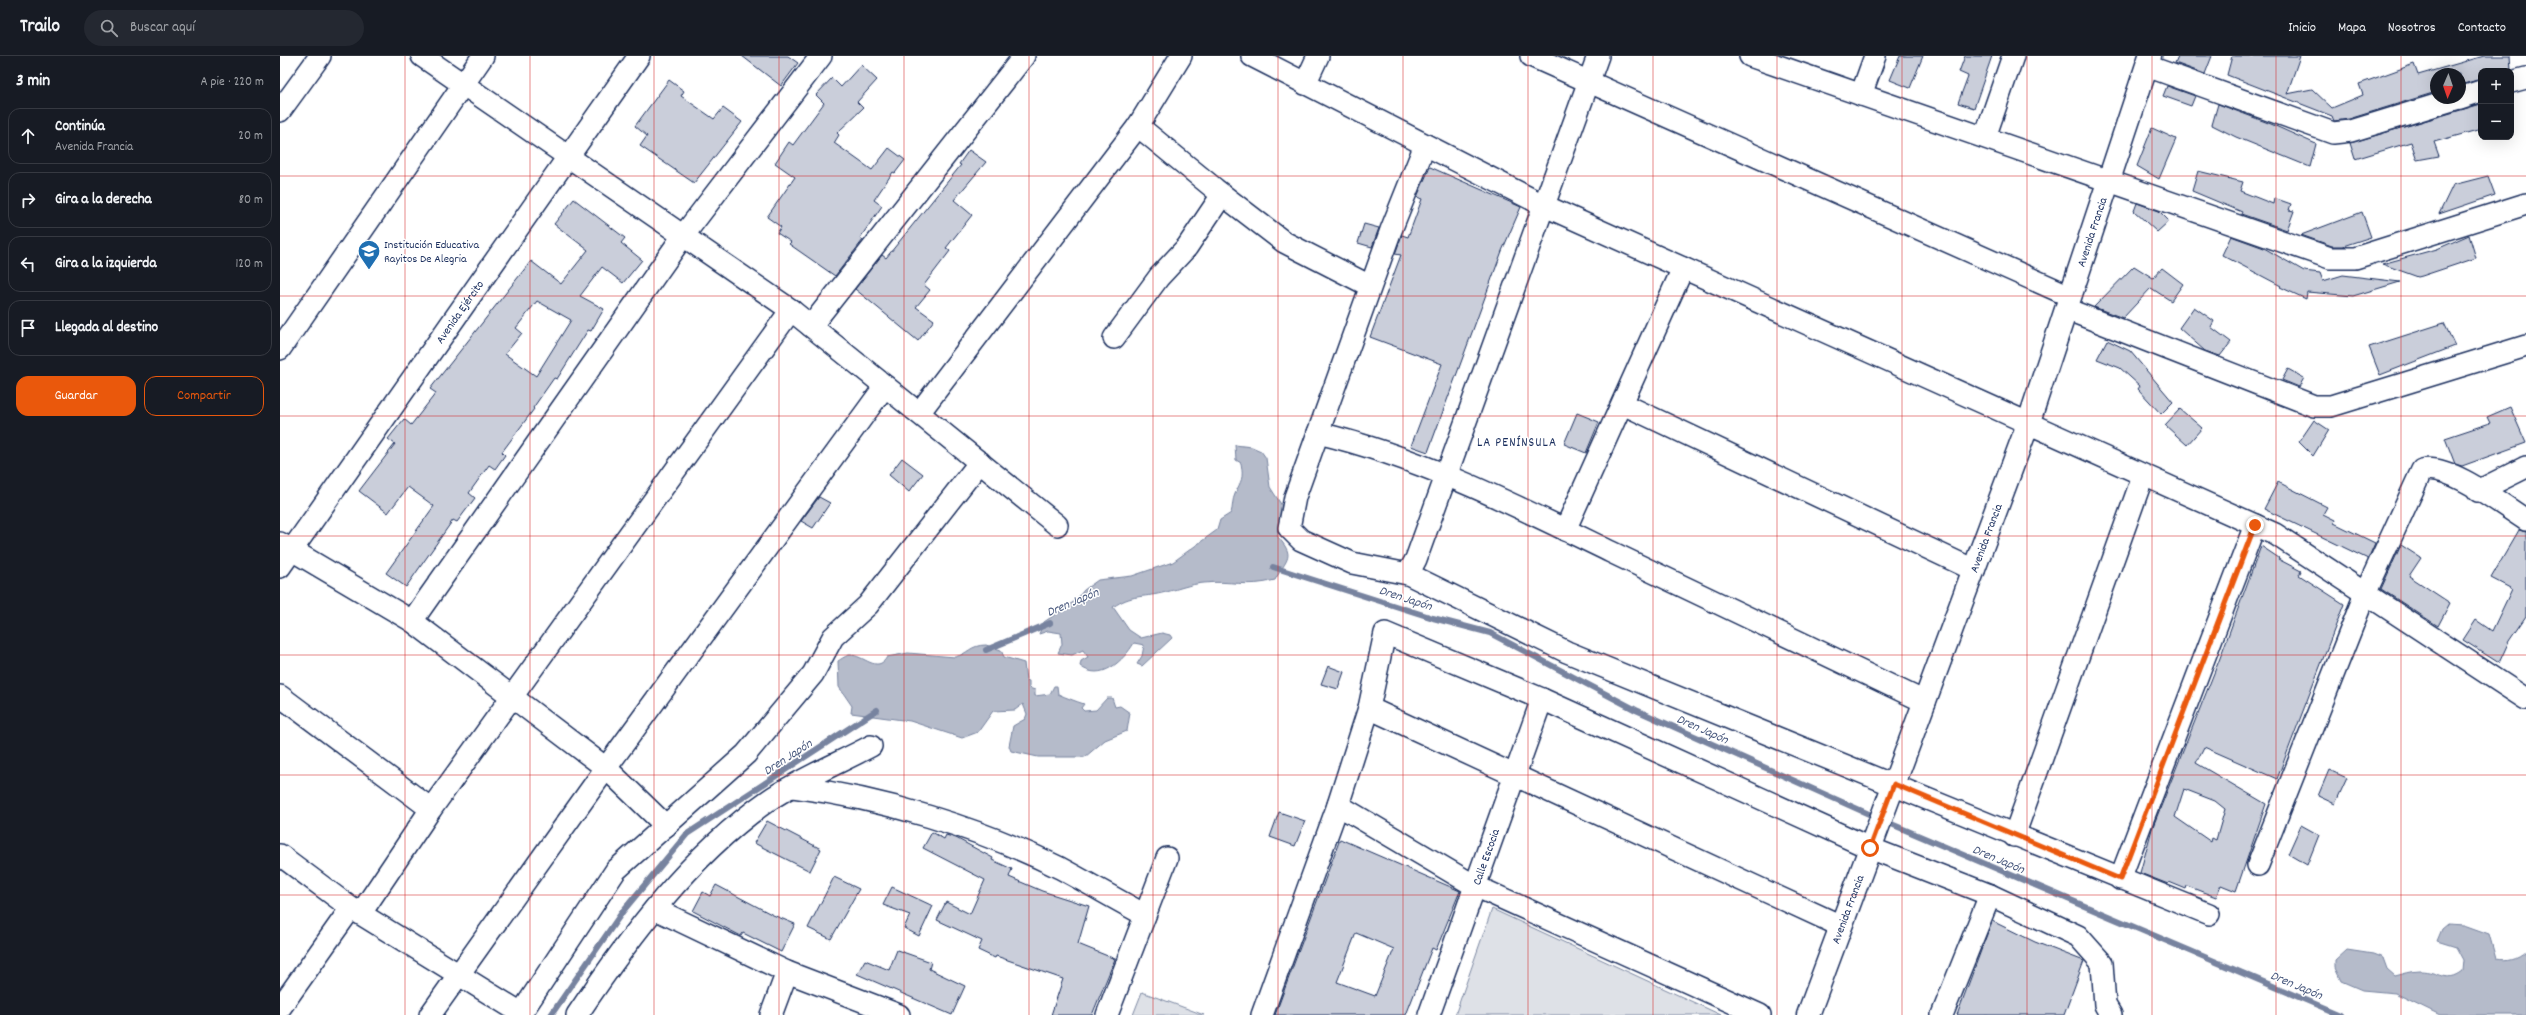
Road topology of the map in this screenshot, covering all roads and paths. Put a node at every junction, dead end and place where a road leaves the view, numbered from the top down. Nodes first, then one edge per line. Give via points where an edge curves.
1 (320, 56) edge
2 (422, 56) edge
3 (483, 56) edge
4 (639, 56) edge
5 (821, 56) edge
6 (1024, 56) edge
7 (1181, 56) edge
8 (1252, 56) edge
9 (1318, 56) edge
10 (1531, 56) edge
11 (1598, 56) edge
12 (1750, 56) edge
13 (1875, 56) edge
14 (2013, 56) edge
15 (2148, 61) edge
16 (2526, 78) edge
17 (2514, 81) edge
18 (1588, 83) junction
19 (1305, 84) junction
20 (463, 85) junction
21 (2478, 92) edge
22 (1861, 95) junction
23 (2466, 96) edge
24 (2440, 104) edge
25 (280, 111) edge
26 (1138, 126) junction
27 (1985, 138) junction
28 (1425, 145) junction
29 (567, 156) junction
30 (2109, 180) junction
31 (1222, 195) junction
32 (2526, 204) edge
33 (1545, 206) junction
34 (683, 236) junction
35 (1682, 268) junction
36 (1370, 286) junction
37 (2068, 302) junction
38 (792, 310) junction
39 (811, 326) junction
40 (1114, 338) dead end
41 (2526, 346) edge
42 (280, 349) edge
43 (885, 386) junction
44 (1623, 404) junction
45 (919, 413) junction
46 (2028, 424) junction
47 (1318, 433) junction
48 (980, 462) junction
49 (2526, 467) edge
50 (1446, 475) junction
51 (2143, 476) junction
52 (2478, 490) junction
53 (2526, 520) edge
54 (1057, 524) dead end
55 (2255, 525) junction
56 (1566, 530) junction
57 (284, 554) edge
58 (1974, 570) junction
59 (1408, 574) junction
60 (2365, 594) junction
61 (412, 621) junction
62 (280, 696) edge
63 (513, 696) junction
64 (1542, 699) junction
65 (2526, 699) edge
66 (1924, 702) junction
67 (1369, 708) junction
68 (871, 746) dead end
69 (606, 768) junction
70 (1515, 774) junction
71 (793, 787) junction
72 (1891, 792) junction
73 (1338, 805) junction
74 (431, 809) junction
75 (666, 826) junction
76 (2014, 836) junction
77 (1872, 843) junction
78 (280, 855) edge
79 (1166, 858) dead end
80 (2258, 865) dead end
81 (2120, 879) junction
82 (1475, 886) junction
83 (1990, 895) junction
84 (655, 909) junction
85 (356, 910) junction
86 (2209, 914) dead end
87 (1145, 915) junction
88 (1841, 926) junction
89 (787, 972) junction
90 (460, 973) junction
91 (280, 1008) edge
92 (2106, 1012) edge
93 (521, 1014) edge
94 (430, 1015) edge
95 (577, 1015) edge
96 (771, 1015) edge
97 (899, 1015) edge
98 (1107, 1015) edge
99 (1262, 1015) edge
100 (1429, 1015) edge
101 (1760, 1015) edge
102 (1808, 1015) edge
103 (1942, 1015) edge

1 - 25 street
2 - 20 street
3 - 20 street
4 - 29 street, Avenida Ejército
5 - 34 street
6 - 39 street
7 - 26 street
8 - 19 street
9 - 19 street
10 - 18 street
11 - 18 street
12 - 22 street
13 - 22 street
14 - 27 street
15 - 24 street via 2333,133 2352,131
15 - 30 street, Avenida Francia
16 - 17 street
18 - 33 street
18 - 37 street
19 - 28 street
20 - 29 street
20 - 42 street
21 - 23 street
22 - 27 street
26 - 31 street
26 - 45 street
27 - 30 street
28 - 33 street
28 - 36 street
29 - 34 street
29 - 57 street, Avenida Ejército
30 - 32 street via 2330,258 2355,258
30 - 37 street, Avenida Francia
31 - 36 street via 1284,242
31 - 40 street via 1187,247 1160,277
33 - 35 street
33 - 50 street
34 - 38 street
34 - 61 street
35 - 44 street
35 - 46 street
36 - 47 street
37 - 41 street via 2314,406 2331,406
37 - 46 street, Avenida Francia
38 - 39 street
38 - 63 street
39 - 43 street
43 - 45 street
43 - 69 street
44 - 56 street
44 - 58 street
45 - 48 street
46 - 51 street
46 - 58 street, Avenida Francia
47 - 50 street via 1364,444
47 - 59 street via 1295,497 1289,528 1301,540 1352,564
48 - 54 street
48 - 75 street via 868,605 833,638 813,674 746,754
49 - 52 street
50 - 56 street
50 - 59 street via 1416,559
51 - 55 street
51 - 76 street
52 - 53 street
52 - 60 street via 2448,472 2432,468 2422,470
55 - 60 street via 2274,534
55 - 81 street
56 - 66 street
57 - 61 street
58 - 66 street, Avenida Francia
59 - 72 street via 1566,652
60 - 65 street
60 - 80 street
61 - 63 street
62 - 74 street
63 - 69 street
63 - 74 street
64 - 67 street via 1385,633
64 - 70 street, Calle Escocia
64 - 77 street
66 - 72 street, Avenida Francia
67 - 70 street
67 - 73 street
68 - 71 street
69 - 75 street
69 - 90 street
70 - 82 street, Calle Escocia
70 - 88 street
71 - 84 street via 770,799 739,822 700,859
71 - 87 street via 841,793 973,832 1059,868
72 - 76 street
72 - 77 street, Avenida Francia
73 - 82 street
73 - 99 street
74 - 85 street
75 - 93 street via 616,870
76 - 81 street
77 - 83 street
77 - 88 street, Avenida Francia
78 - 85 street
79 - 87 street
81 - 86 street
82 - 100 street, Calle Escocia
82 - 101 street
83 - 92 street via 2078,936 2102,963
83 - 103 street
84 - 89 street
84 - 95 street via 611,964
85 - 90 street
85 - 91 street
87 - 98 street
88 - 102 street, Avenida Francia
89 - 96 street
89 - 97 street
90 - 93 street
90 - 94 street

